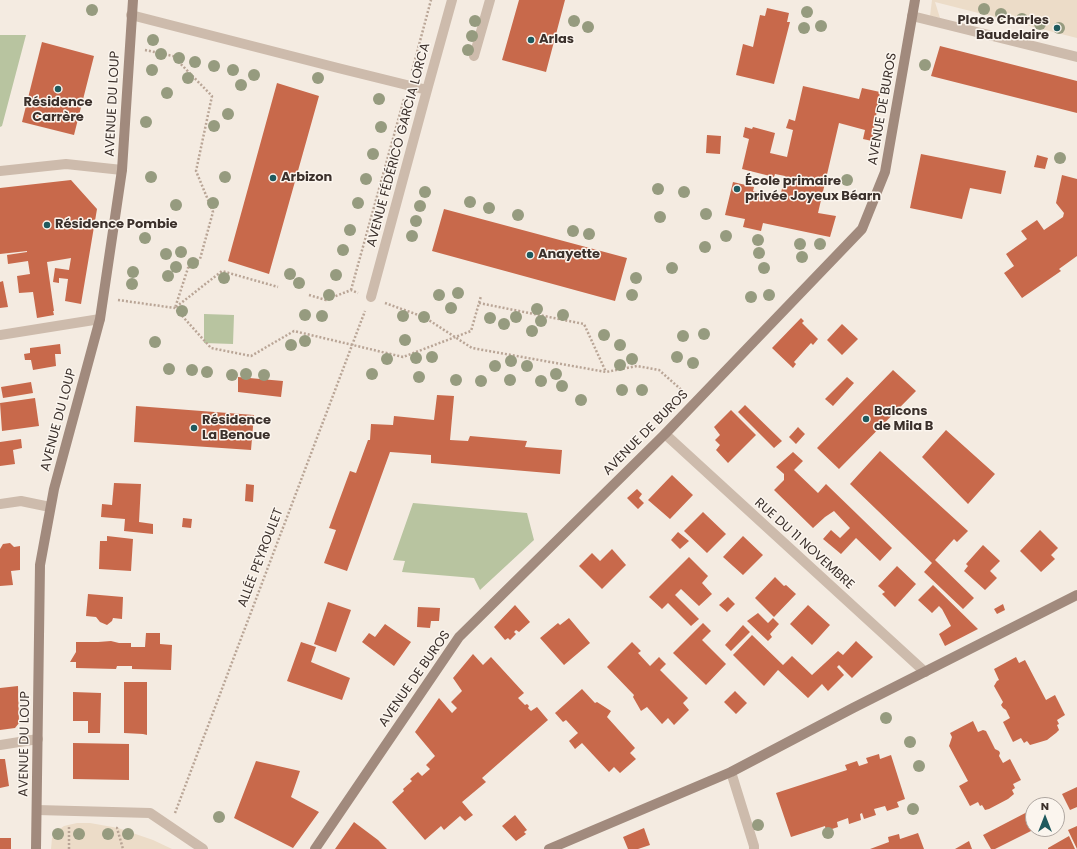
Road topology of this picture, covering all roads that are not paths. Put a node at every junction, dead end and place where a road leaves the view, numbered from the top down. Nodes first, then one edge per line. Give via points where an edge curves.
1 (133, 0) edge
2 (452, 0) edge
3 (490, 0) edge
4 (915, 0) edge
5 (131, 15) junction
6 (912, 16) junction
7 (474, 56) dead end
8 (1077, 57) edge
9 (427, 90) junction
10 (0, 170) edge
11 (122, 170) junction
12 (370, 297) road end
13 (100, 319) junction
14 (0, 335) edge
15 (665, 434) junction
16 (0, 504) edge
17 (50, 507) junction
18 (1077, 595) edge
19 (925, 672) junction
20 (38, 739) junction
21 (0, 745) edge
22 (731, 772) junction
23 (38, 810) junction
24 (36, 849) edge
25 (203, 849) edge
26 (315, 849) edge
27 (549, 849) edge
28 (754, 849) edge

1 - 5 street, AVENUE DU LOUP
2 - 9 street, AVENUE FÉDÉRICO GARCIA LORCA
3 - 7 street
4 - 6 street, AVENUE DE BUROS
5 - 9 street
5 - 11 street, AVENUE DU LOUP
6 - 8 street
6 - 15 street, AVENUE DE BUROS via 885,172 862,229
9 - 12 street, AVENUE FÉDÉRICO GARCIA LORCA
10 - 11 street via 66,164
11 - 13 street, AVENUE DU LOUP
13 - 14 street
13 - 17 street, AVENUE DU LOUP
15 - 19 street, RUE DU 11 NOVEMBRE
15 - 26 street, AVENUE DE BUROS via 458,637
16 - 17 street via 21,501
17 - 20 street, AVENUE DU LOUP via 40,565
18 - 19 street
19 - 22 street
20 - 21 street
20 - 23 street, AVENUE DU LOUP
22 - 27 street
22 - 28 street
23 - 24 street, AVENUE DU LOUP
23 - 25 street via 150,813

